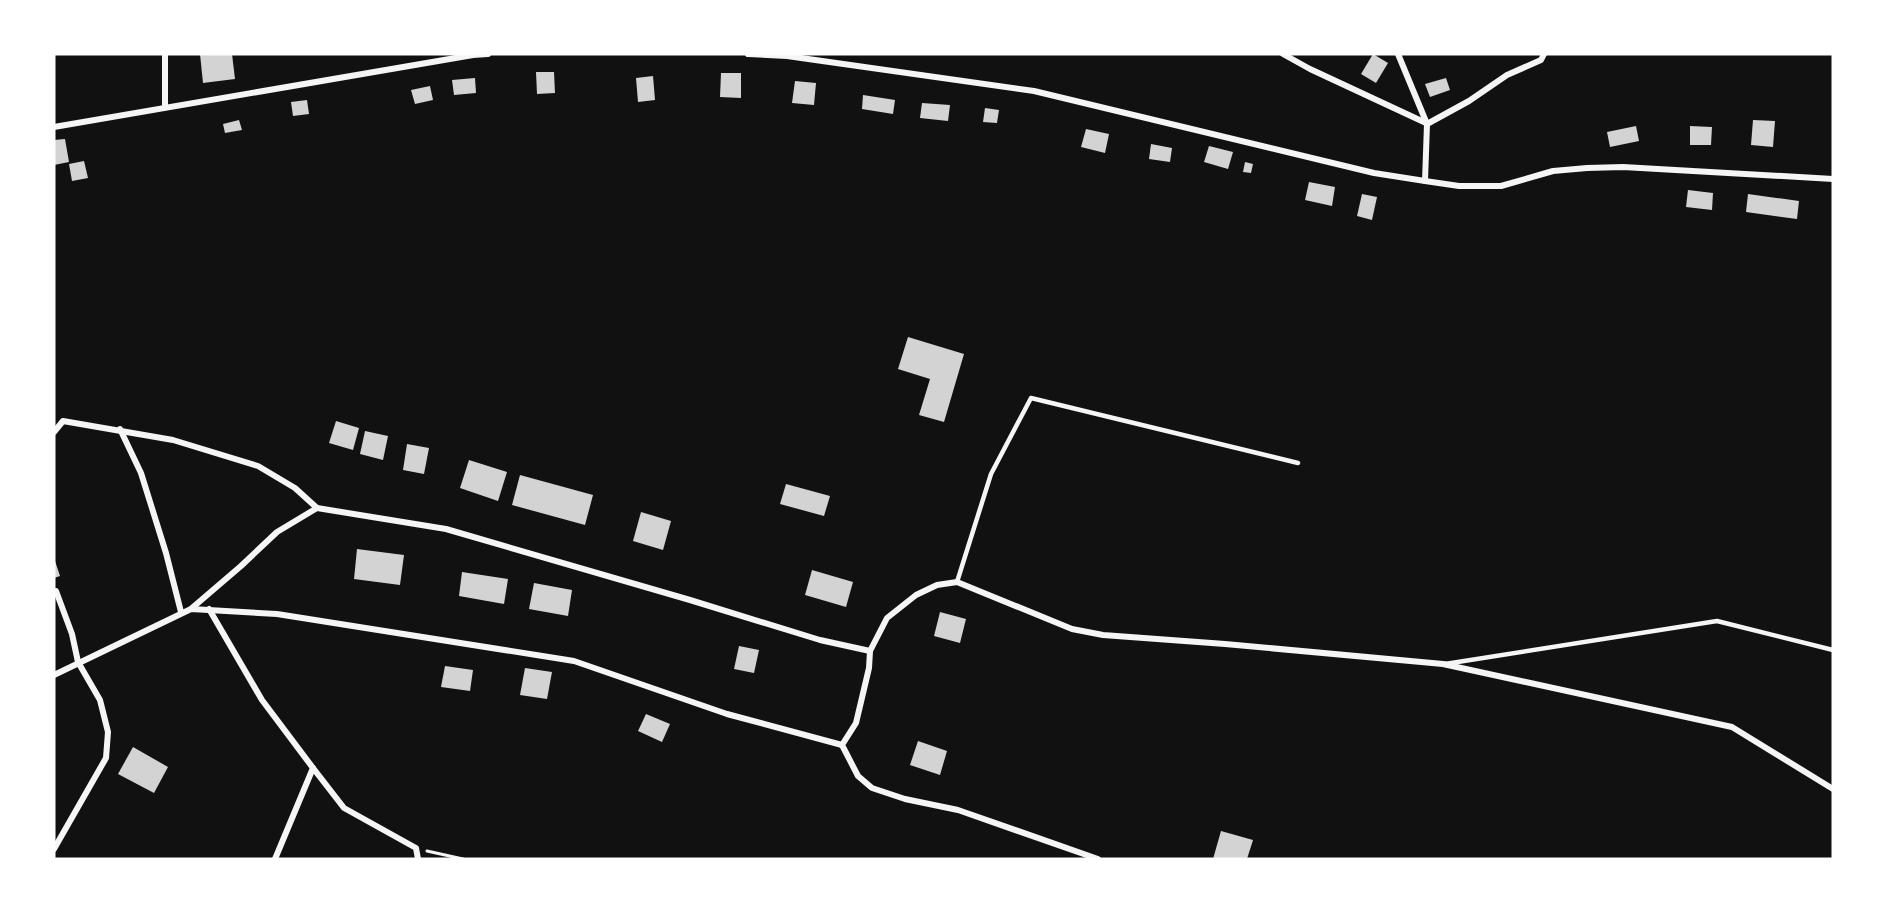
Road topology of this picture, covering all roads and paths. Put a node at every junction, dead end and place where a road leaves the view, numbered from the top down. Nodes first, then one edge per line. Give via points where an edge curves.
1 (165, 54) edge
2 (473, 54) edge
3 (488, 54) edge
4 (748, 54) edge
5 (1283, 54) edge
6 (1398, 54) edge
7 (1544, 54) edge
8 (165, 106) junction
9 (1427, 124) junction
10 (54, 127) edge
11 (1833, 179) edge
12 (1425, 181) junction
13 (120, 429) junction
14 (54, 432) edge
15 (1298, 463) dead end
16 (318, 508) junction
17 (957, 582) junction
18 (56, 591) dead end
19 (191, 609) junction
20 (210, 609) junction
21 (181, 612) junction
22 (1833, 650) edge
23 (870, 651) junction
24 (78, 662) junction
25 (1443, 664) junction
26 (54, 675) edge
27 (842, 745) junction
28 (314, 768) junction
29 (1833, 789) edge
30 (416, 848) junction
31 (54, 849) edge
32 (275, 859) edge
33 (418, 859) edge
34 (463, 859) edge
35 (1098, 859) edge

1 - 8 street
2 - 3 street
2 - 8 street
4 - 12 street via 787,56 1034,91 1374,173
5 - 9 street
6 - 9 street
7 - 9 street via 1541,60 1508,75
8 - 10 street
9 - 12 street
11 - 12 street via 1614,167 1553,171 1501,186
13 - 14 street via 63,421
13 - 16 street via 173,440 258,466 295,488
13 - 21 street via 141,473
15 - 17 lane via 1031,398 992,474
16 - 19 street via 277,532
16 - 23 street via 446,529 820,640
17 - 23 street via 937,585 902,606 887,618
17 - 25 street via 1072,629 1103,635
18 - 24 street
19 - 20 street
19 - 21 street
20 - 27 street via 277,614 574,661 727,714
20 - 28 street via 262,700
21 - 24 street
22 - 25 lane via 1718,621
23 - 27 street via 856,723
24 - 26 street
24 - 31 street via 100,700 108,732 106,759
25 - 29 street via 1732,727
27 - 35 street via 858,776 872,788 958,810
28 - 30 street via 344,808
28 - 32 street
30 - 33 street
30 - 34 path

